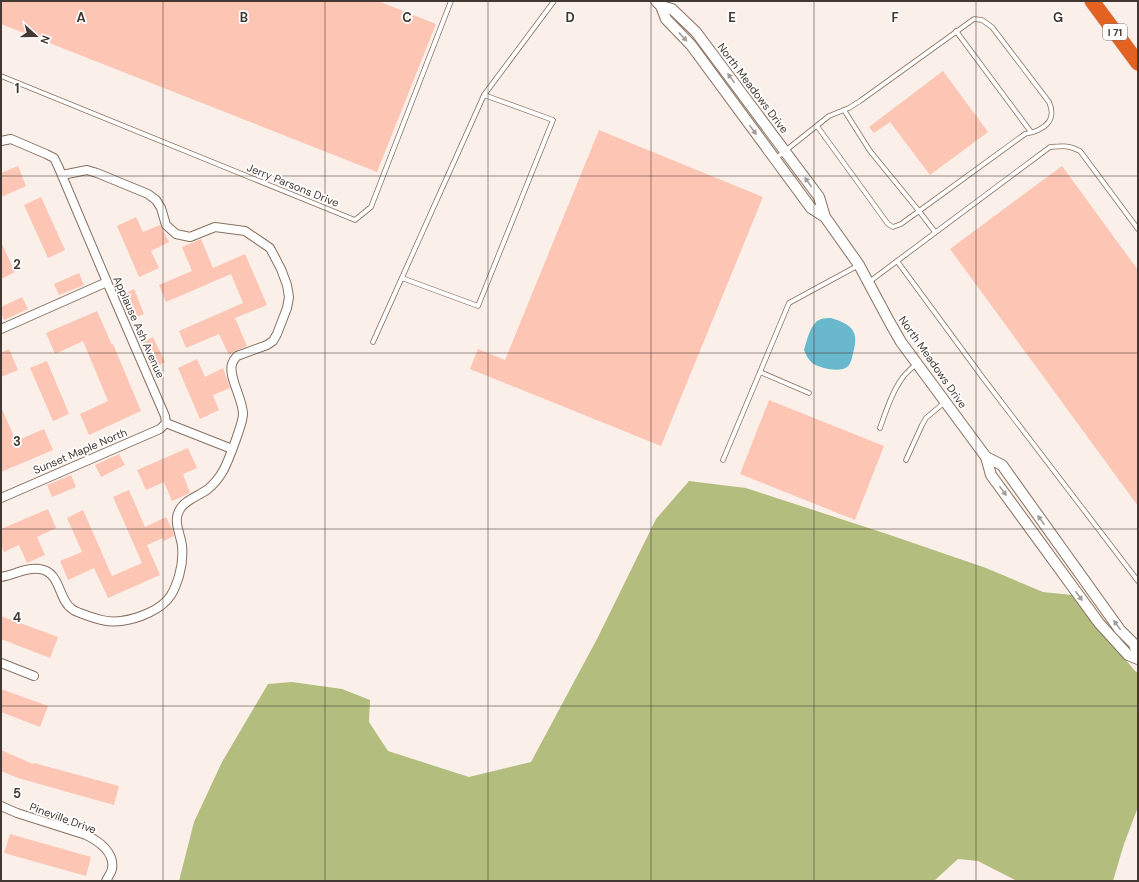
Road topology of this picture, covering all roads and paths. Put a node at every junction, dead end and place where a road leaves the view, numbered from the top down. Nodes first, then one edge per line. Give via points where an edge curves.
1 (554, 1) edge
2 (1092, 1) edge
3 (450, 3) edge
4 (658, 4) edge
5 (956, 31) junction
6 (1138, 63) edge
7 (1, 76) edge
8 (484, 94) junction
9 (844, 110) junction
10 (817, 126) junction
11 (1031, 132) junction
12 (1, 141) edge
13 (785, 151) junction
14 (775, 159) junction
15 (62, 175) junction
16 (919, 211) junction
17 (825, 217) junction
18 (1138, 229) edge
19 (935, 232) junction
20 (897, 261) junction
21 (859, 265) junction
22 (402, 278) junction
23 (107, 282) junction
24 (869, 282) junction
25 (1, 328) edge
26 (373, 342) dead end
27 (917, 363) junction
28 (760, 372) junction
29 (808, 393) dead end
30 (945, 402) junction
31 (166, 423) junction
32 (880, 428) dead end
33 (232, 449) junction
34 (986, 457) junction
35 (723, 460) dead end
36 (906, 460) dead end
37 (1, 498) edge
38 (1, 577) edge
39 (1138, 581) edge
40 (1138, 658) edge
41 (1, 663) edge
42 (34, 676) dead end
43 (1, 806) edge
44 (106, 881) edge

1 - 8 lane
2 - 6 highway, I 71
3 - 7 lane, Jerry Parsons Drive via 371,207 355,220
13 -> 4 street, North Meadows Drive via 696,32 672,8
4 -> 14 street, North Meadows Drive via 666,19 691,46
5 - 9 lane
5 - 11 lane
5 - 11 lane via 974,19 982,20 992,27 1049,102 1052,110 1050,120 1040,130
8 - 22 lane
8 - 22 lane via 553,120 478,306
9 - 10 lane via 829,116
9 - 16 lane via 870,151
10 - 13 lane
10 - 16 lane via 888,224 901,224
11 - 16 lane via 1024,134
12 - 15 street, Applause Ash Avenue via 10,139 54,158
13 - 14 lane
17 -> 13 street, North Meadows Drive via 819,197
14 - 17 street, North Meadows Drive via 811,208
15 - 23 street, Applause Ash Avenue
15 - 33 street via 87,170 148,194 156,200 166,225 176,234 190,237 215,227 245,231 270,248 287,285 287,308 273,341 236,356 232,364 231,372 243,414
16 - 19 lane
17 - 21 street, North Meadows Drive
18 - 19 lane via 1080,151 1071,146 1061,146 1050,148
19 - 20 lane
20 - 24 lane
20 - 39 lane
21 - 24 street, North Meadows Drive
21 - 28 lane via 788,303
22 - 26 lane
23 - 25 street
23 - 31 street, Applause Ash Avenue
24 - 27 street, North Meadows Drive via 901,342
27 - 30 street, North Meadows Drive
27 - 32 lane via 898,385
28 - 29 lane
28 - 35 lane
30 - 34 street, North Meadows Drive
30 - 36 lane via 926,418
31 - 33 street
31 - 37 street, Sunset Maple North via 160,429
33 - 38 street via 217,481 181,507 178,512 178,530 183,556 175,589 171,596 143,616 110,622 71,609 52,575 40,569 26,569
40 -> 34 street, North Meadows Drive via 1134,644 1120,630 1002,465
34 -> 40 street, North Meadows Drive via 991,475 1099,623 1128,655
41 - 42 street
43 - 44 street, Pineville Drive via 94,839 106,849 112,863

